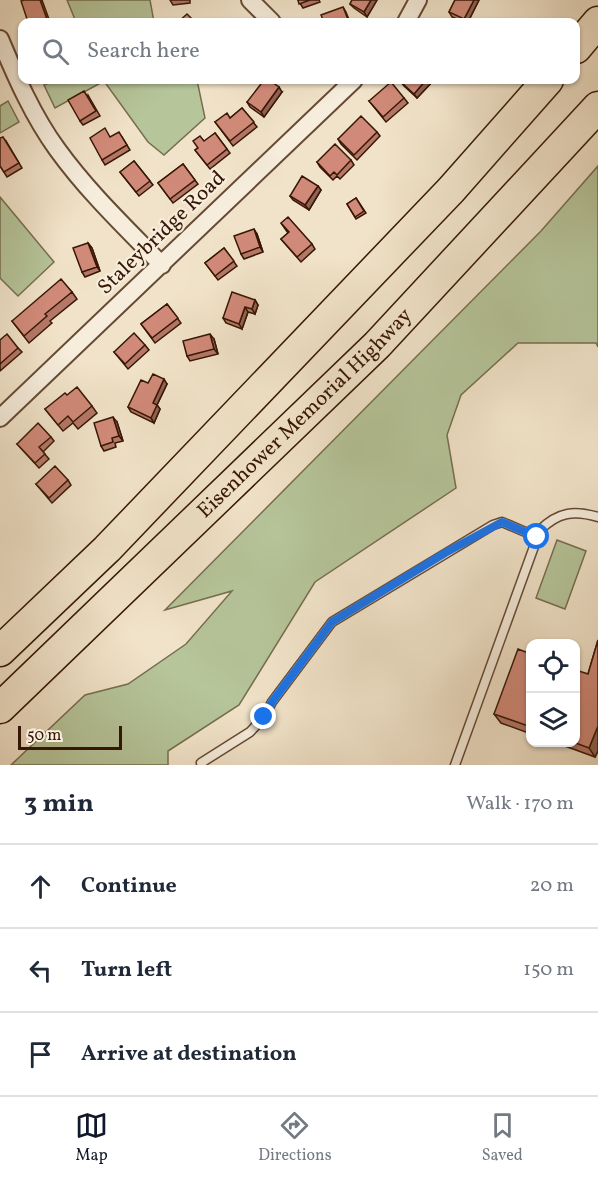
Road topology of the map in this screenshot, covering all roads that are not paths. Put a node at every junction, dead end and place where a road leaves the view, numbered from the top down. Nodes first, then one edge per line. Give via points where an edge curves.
1 (250, 0) edge
2 (418, 0) edge
3 (268, 18) edge
4 (408, 18) edge
5 (598, 22) edge
6 (0, 39) edge
7 (580, 43) edge
8 (18, 81) edge
9 (19, 84) edge
10 (333, 84) edge
11 (350, 84) edge
12 (544, 84) edge
13 (341, 92) junction
14 (598, 107) edge
15 (162, 265) junction
16 (2, 412) edge
17 (598, 517) edge
18 (537, 537) junction
19 (0, 651) edge
20 (0, 708) edge
21 (202, 765) edge
22 (455, 765) edge

1 - 3 street
2 - 4 street
5 - 7 highway
6 - 8 street
9 - 15 street via 57,148 98,200
10 - 13 street
11 - 13 street, Staleybridge Road
12 - 19 highway via 435,207 106,549
13 - 15 street, Staleybridge Road
14 - 20 highway, Eisenhower Memorial Highway via 377,345
15 - 16 street, Staleybridge Road
17 - 18 lane via 582,512 565,513 552,518
18 - 21 lane via 502,522 332,622 264,717 250,732
18 - 22 lane

